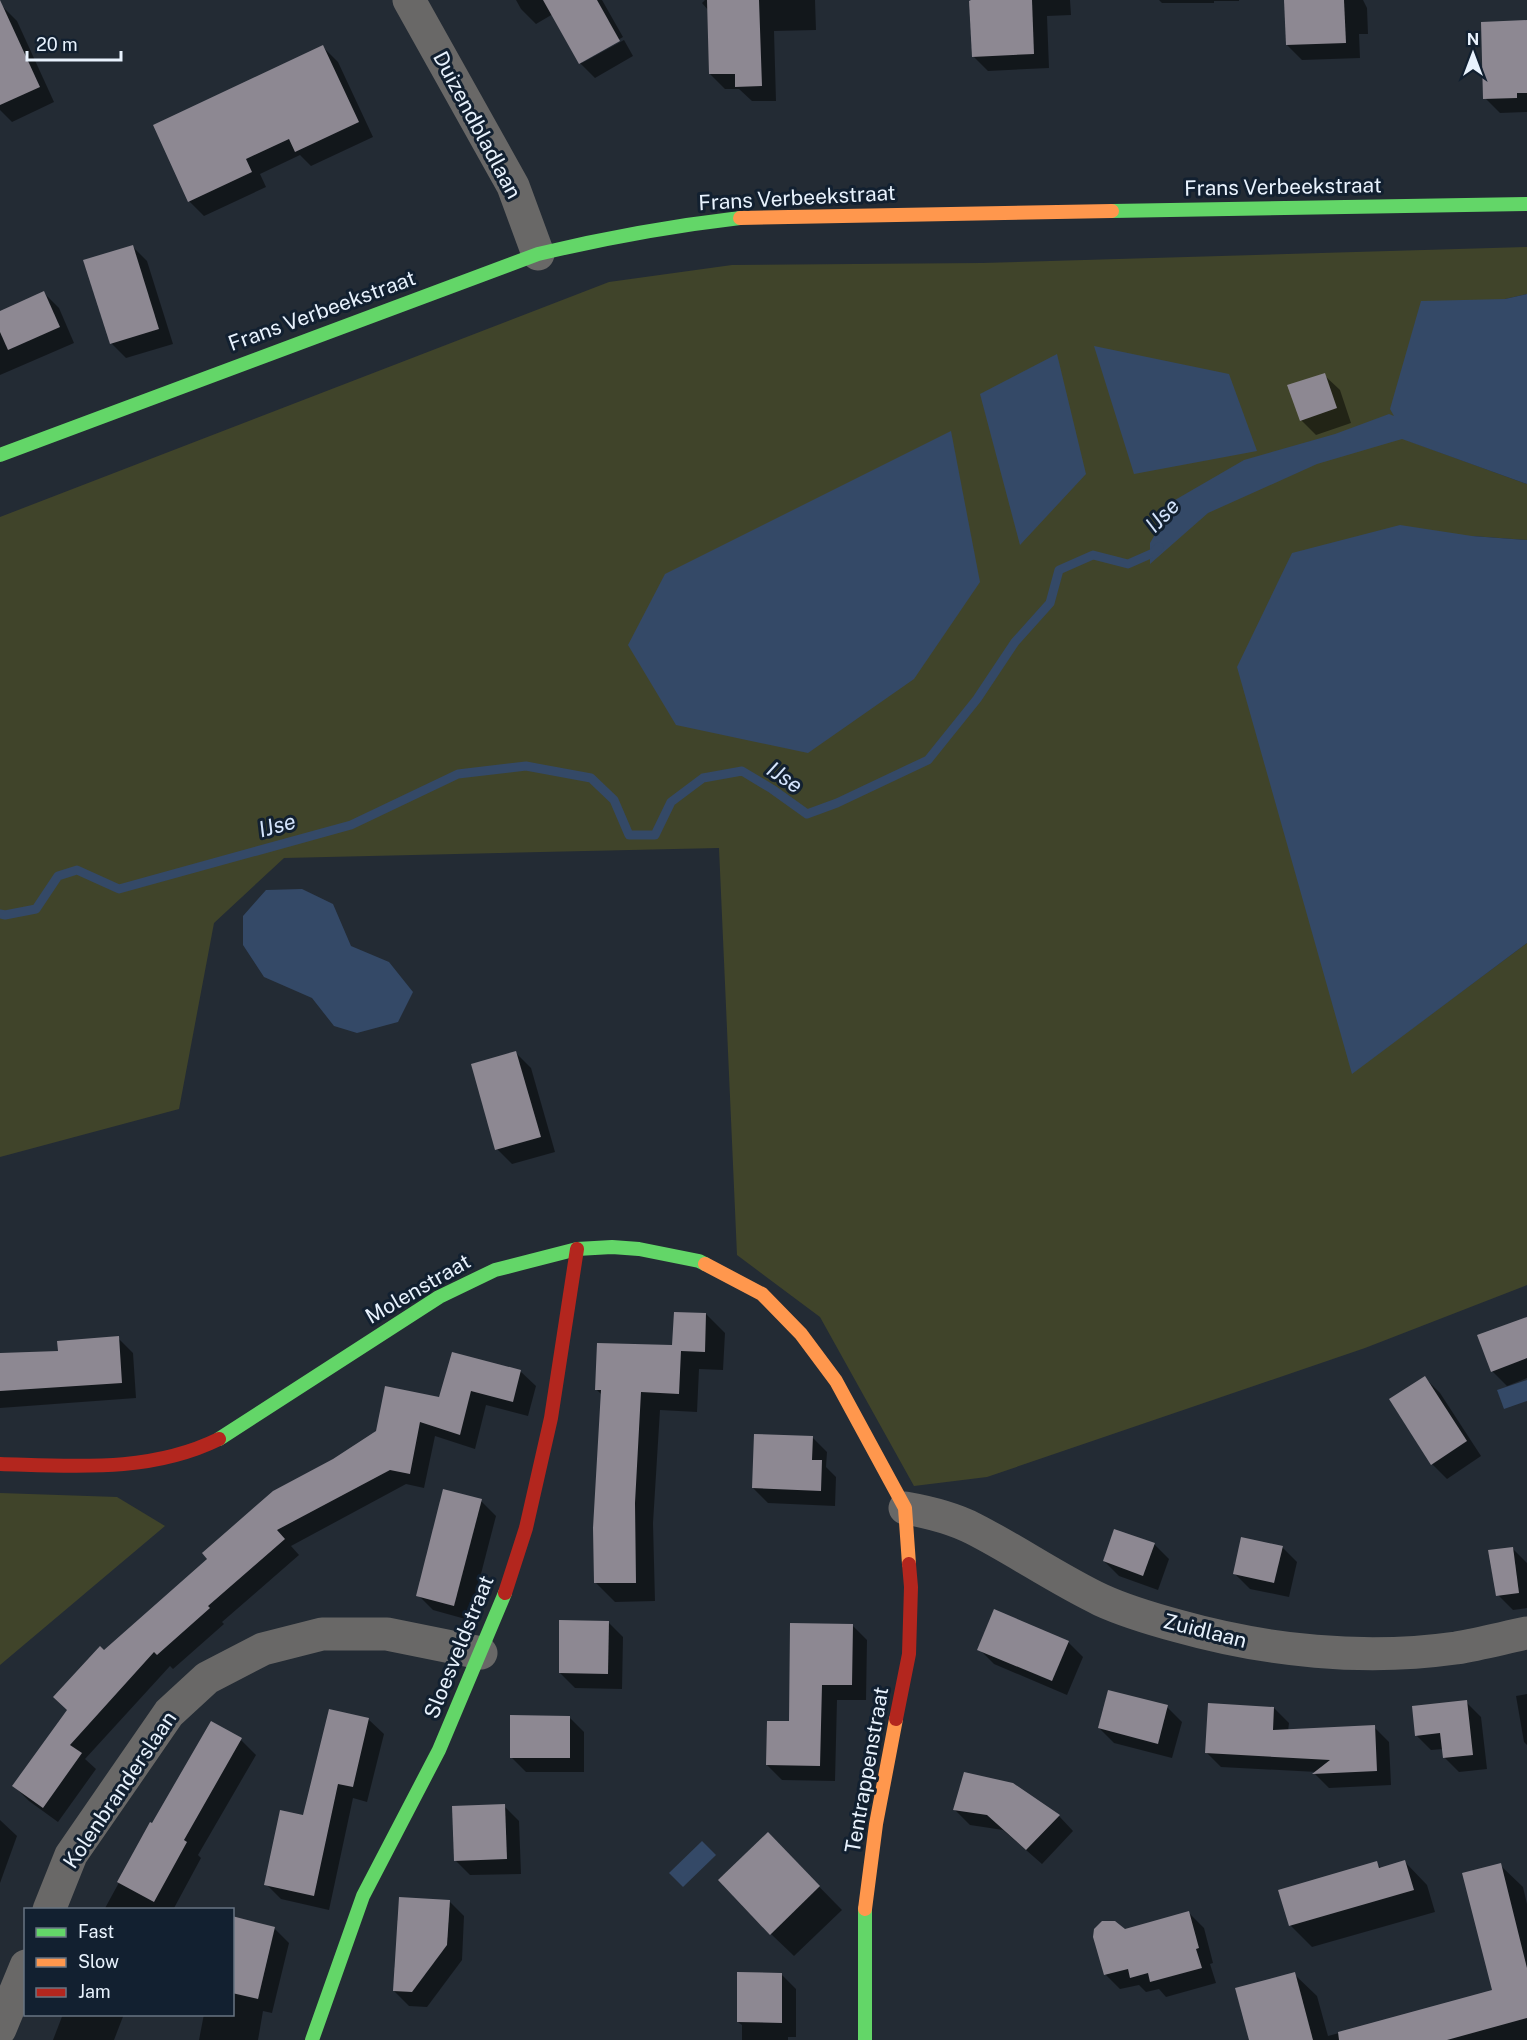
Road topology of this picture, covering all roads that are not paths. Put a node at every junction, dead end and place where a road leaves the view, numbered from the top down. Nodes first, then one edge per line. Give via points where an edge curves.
1 (409, 0) edge
2 (1527, 204) edge
3 (538, 254) junction
4 (0, 455) edge
5 (577, 1249) junction
6 (0, 1464) edge
7 (905, 1508) junction
8 (1527, 1633) edge
9 (481, 1653) junction
10 (50, 1908) edge
11 (24, 1971) edge
12 (0, 2029) edge
13 (312, 2040) edge
14 (865, 2040) edge

1 - 3 street, Duizendbladlaan via 513,186
2 - 3 street, Frans Verbeekstraat via 751,217 608,237
3 - 4 street, Frans Verbeekstraat
5 - 6 street, Molenstraat via 495,1270 439,1297 217,1440 188,1452 129,1465
5 - 7 street, Molenstraat via 612,1246 699,1261 762,1294 801,1334 836,1381
5 - 9 street, Sloesveldstraat via 550,1418 526,1528
7 - 8 street, Zuidlaan via 973,1528 1102,1601 1219,1638 1279,1648 1404,1653 1456,1648
7 - 14 street, Tentrappenstraat via 911,1587 909,1654 876,1824 864,1920
9 - 10 street, Kolenbranderslaan via 387,1634 322,1634 263,1649 207,1677 169,1713 71,1855
9 - 13 street, Sloesveldstraat via 439,1750 363,1896
11 - 12 street

